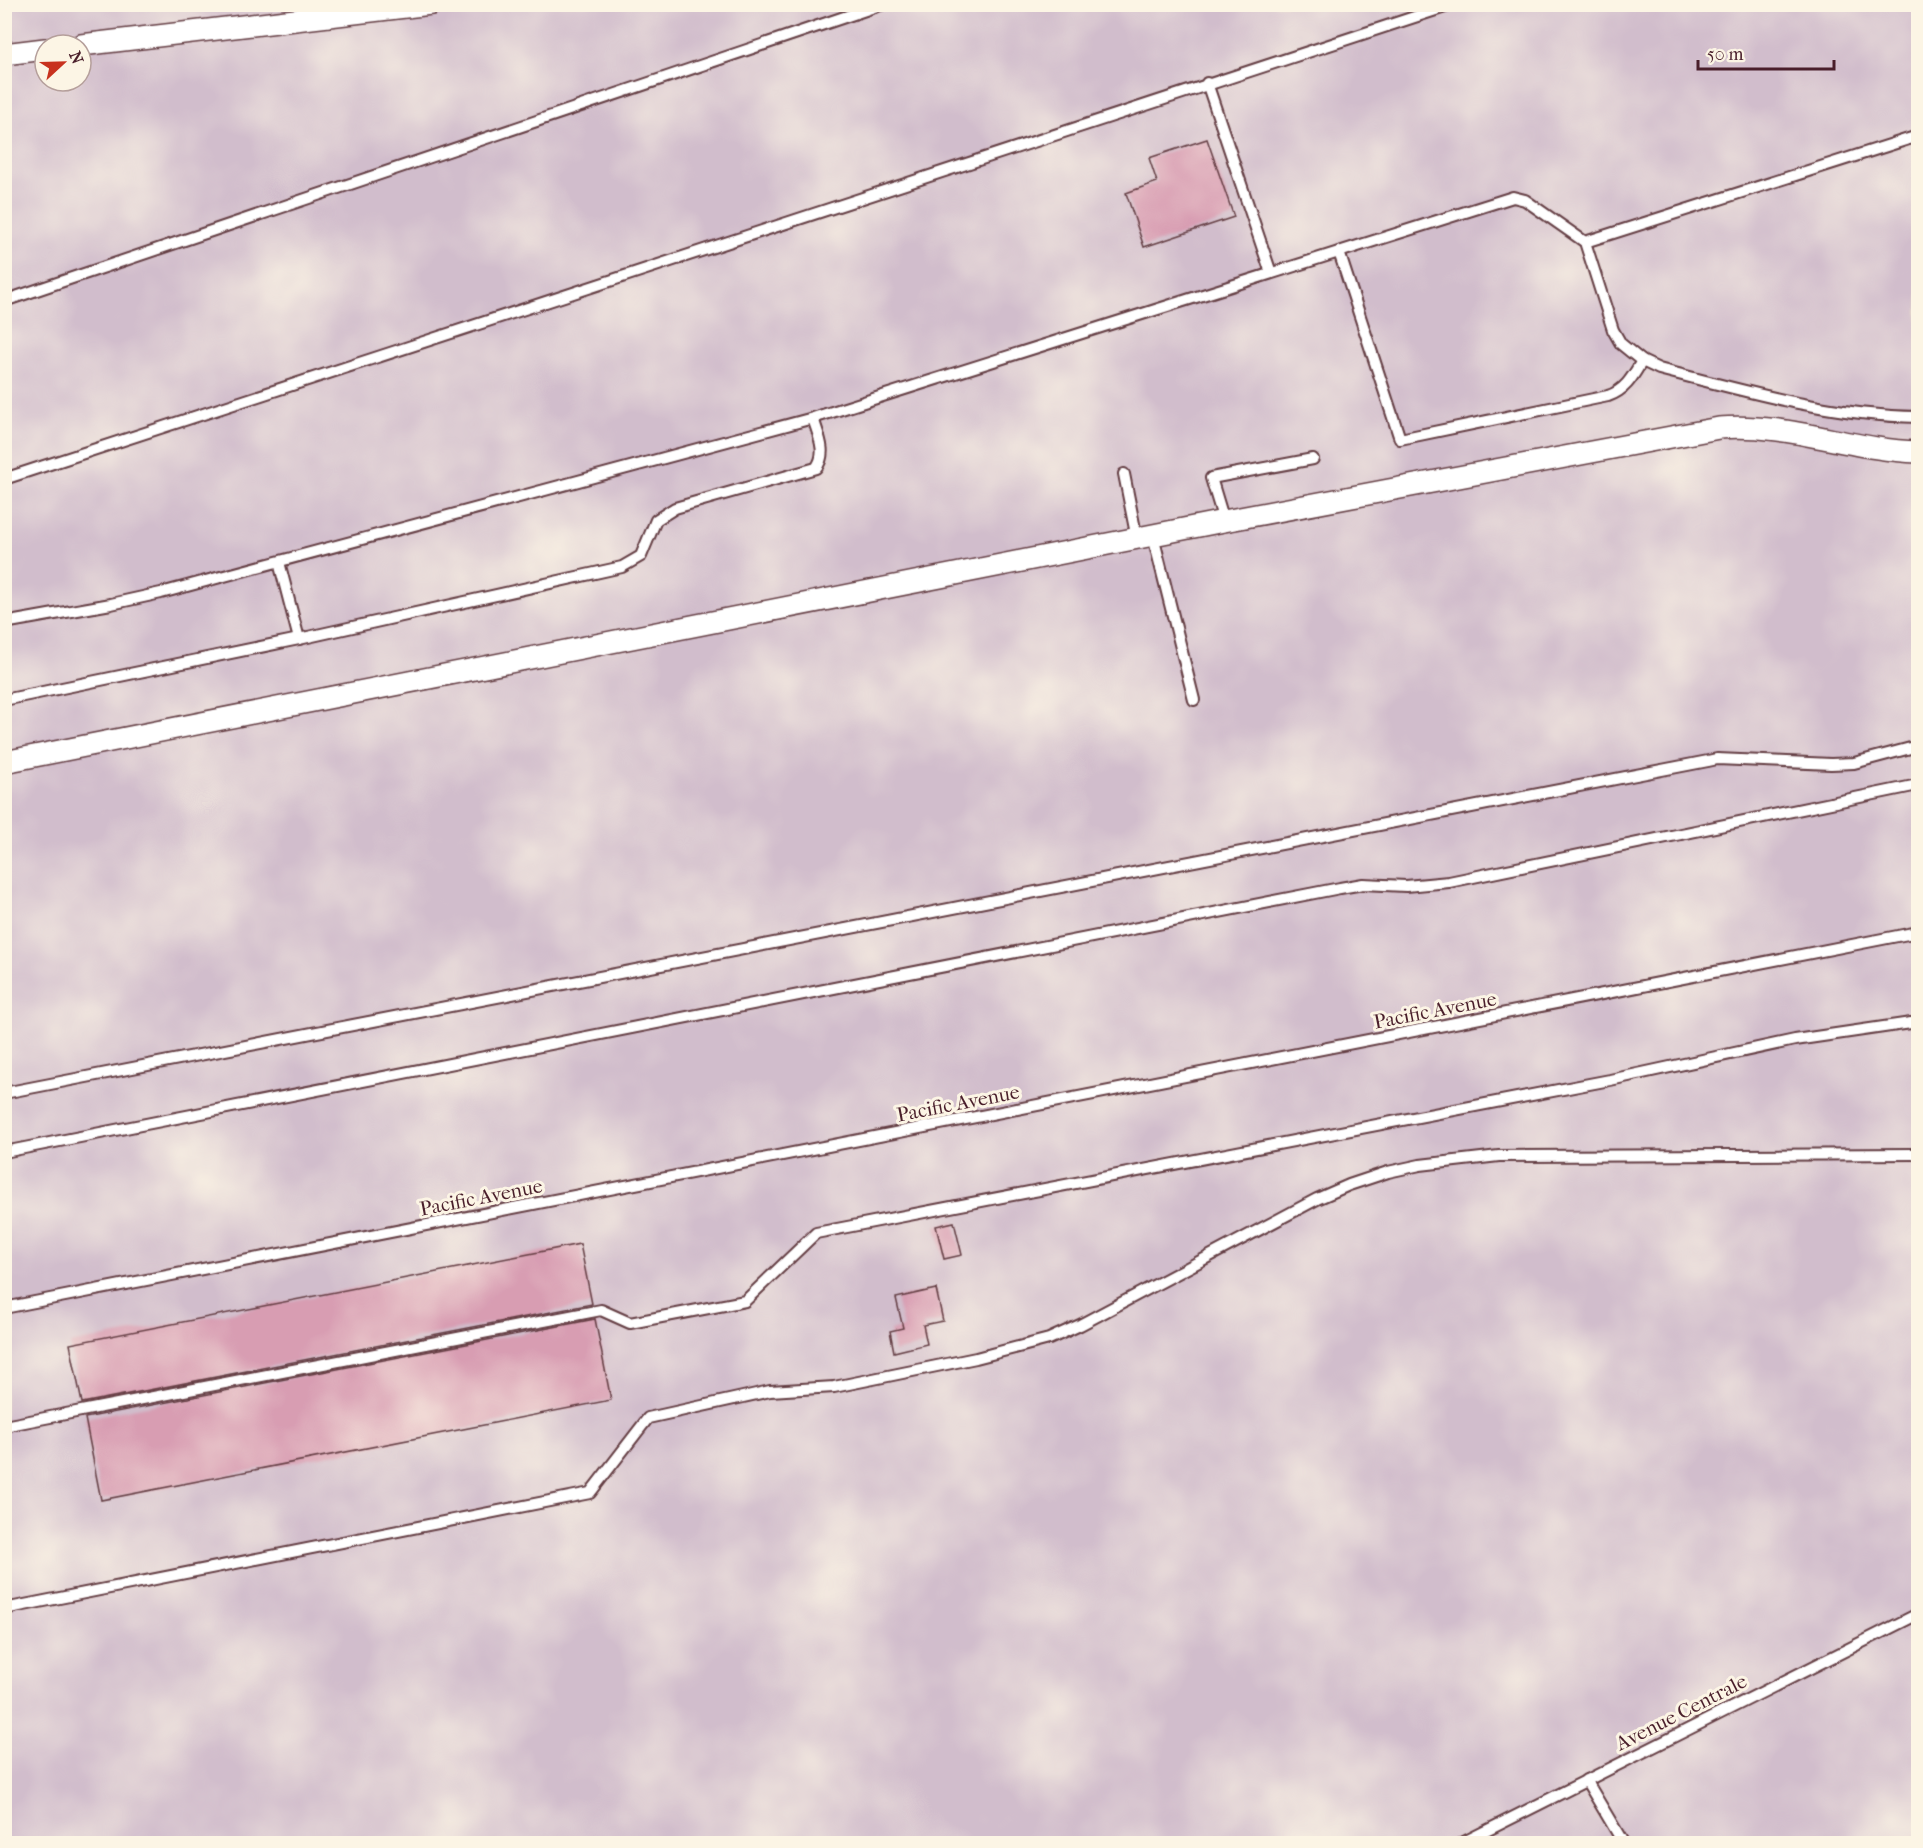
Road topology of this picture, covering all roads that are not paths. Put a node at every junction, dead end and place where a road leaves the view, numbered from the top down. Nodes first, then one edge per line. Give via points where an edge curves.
1 (431, 4) edge
2 (883, 4) edge
3 (1454, 4) edge
4 (93, 44) edge
5 (33, 50) edge
6 (4, 54) edge
7 (1207, 83) junction
8 (1918, 136) edge
9 (1585, 242) junction
10 (1339, 252) junction
11 (1271, 273) junction
12 (4, 301) edge
13 (1642, 361) junction
14 (1918, 417) edge
15 (813, 418) junction
16 (1918, 452) edge
17 (1313, 459) dead end
18 (1124, 474) dead end
19 (4, 480) edge
20 (1224, 521) junction
21 (1145, 537) junction
22 (279, 562) junction
23 (4, 623) edge
24 (299, 639) junction
25 (4, 700) edge
26 (1194, 700) dead end
27 (1918, 746) edge
28 (4, 762) edge
29 (1918, 785) edge
30 (1918, 932) edge
31 (1916, 1023) edge
32 (4, 1094) edge
33 (4, 1152) edge
34 (1918, 1154) edge
35 (4, 1308) edge
36 (4, 1426) edge
37 (4, 1609) edge
38 (1918, 1614) edge
39 (1586, 1780) junction
40 (1460, 1844) edge
41 (1624, 1844) edge

1 - 4 street
2 - 12 lane
3 - 7 lane
5 - 6 street
7 - 11 lane
7 - 19 lane
8 - 9 lane
9 - 10 lane via 1525,200 1513,197
9 - 13 lane via 1613,330 1621,344
10 - 11 lane
10 - 13 lane via 1401,440 1608,396 1622,390
11 - 15 lane
13 - 14 lane via 1659,369 1771,398 1885,416
15 - 22 lane
15 - 24 lane via 822,449 816,468 675,508 656,520 643,553 627,565
16 - 20 street via 1889,451 1771,428 1728,427
17 - 20 lane via 1211,478
18 - 21 lane
20 - 21 street
21 - 26 lane
21 - 28 street
22 - 23 lane via 111,604
22 - 24 lane
24 - 25 lane
27 - 32 lane via 1854,763 1717,759
29 - 33 lane via 1449,882 1340,888
30 - 35 lane, Pacific Avenue
31 - 36 lane via 1795,1040 816,1233 745,1301 630,1323 602,1310
34 - 37 lane via 1499,1156 1420,1164 1317,1199 1049,1339 846,1384 770,1391 648,1418 590,1493
38 - 39 lane, Avenue Centrale
39 - 40 lane, Avenue Centrale
39 - 41 lane

